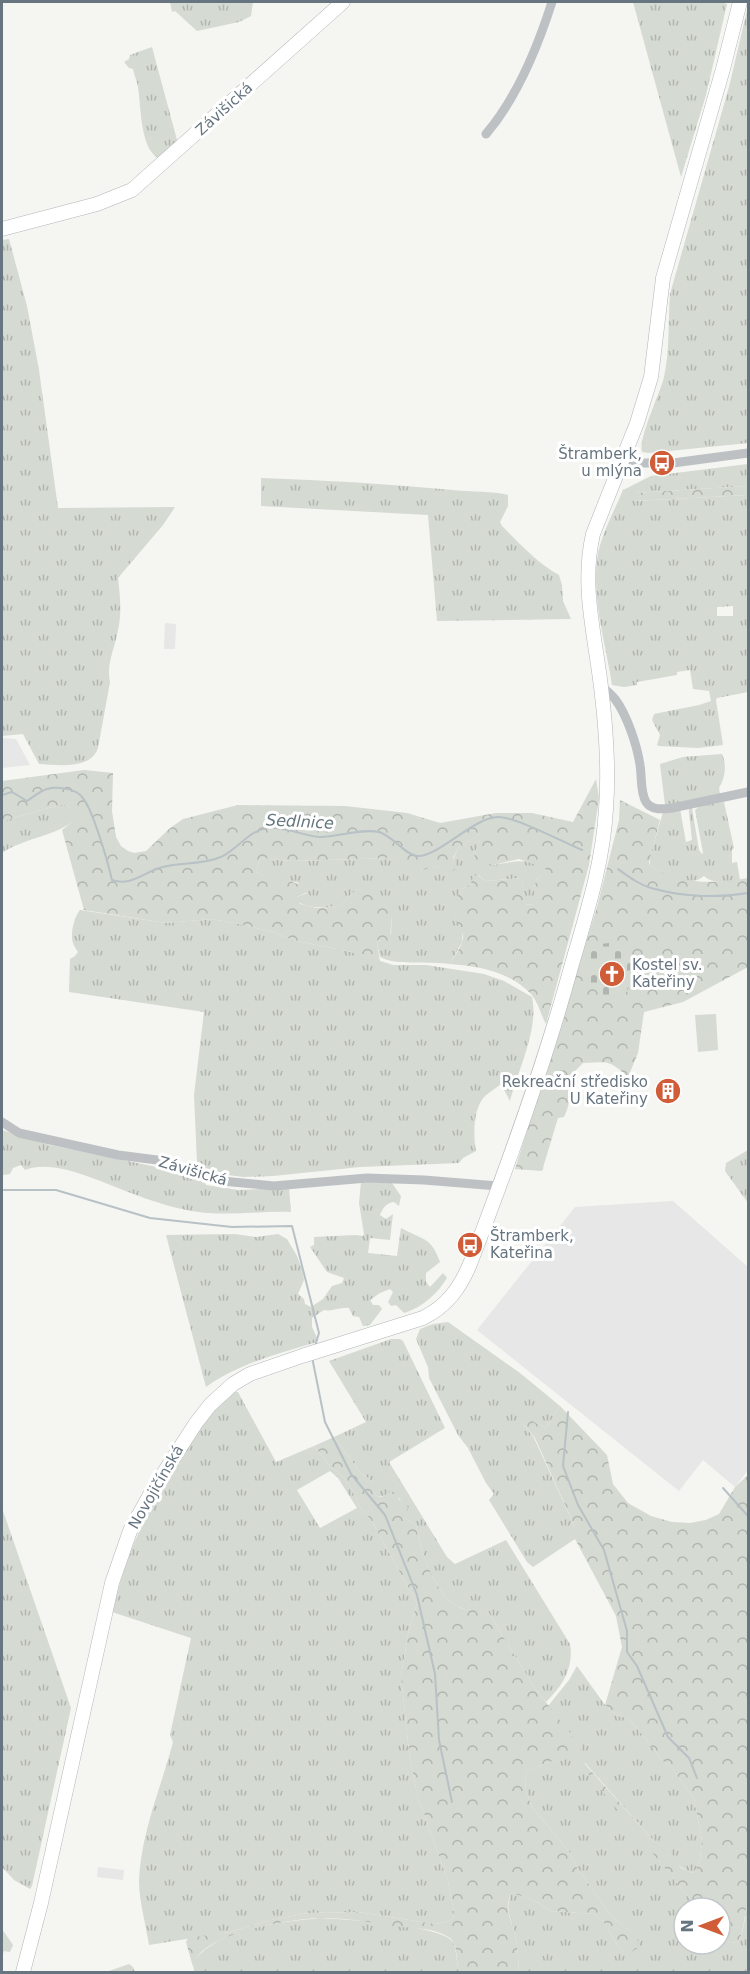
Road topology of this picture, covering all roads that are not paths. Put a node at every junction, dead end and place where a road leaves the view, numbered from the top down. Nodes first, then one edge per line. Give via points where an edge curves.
1 (343, 2) edge
2 (552, 2) edge
3 (740, 2) edge
4 (486, 134) dead end
5 (2, 229) edge
6 (748, 453) edge
7 (620, 463) junction
8 (601, 686) junction
9 (748, 792) edge
10 (2, 1122) edge
11 (498, 1186) junction
12 (23, 1972) edge

1 - 5 street, Závišická via 132,190 97,204
2 - 4 street via 514,94
3 - 7 street, Novojičínská via 663,278 651,377
6 - 7 street via 673,463
7 - 8 street, Novojičínská via 593,534 588,563
8 - 9 street via 615,699 630,729 644,795 651,807 672,808
8 - 11 street, Novojičínská via 606,807 599,867 535,1090
10 - 11 street, Závišická via 20,1133 157,1160 222,1181 274,1186 377,1178
11 - 12 street, Novojičínská via 465,1277 443,1305 423,1318 250,1374 233,1384 196,1423 152,1491 130,1531 112,1583

